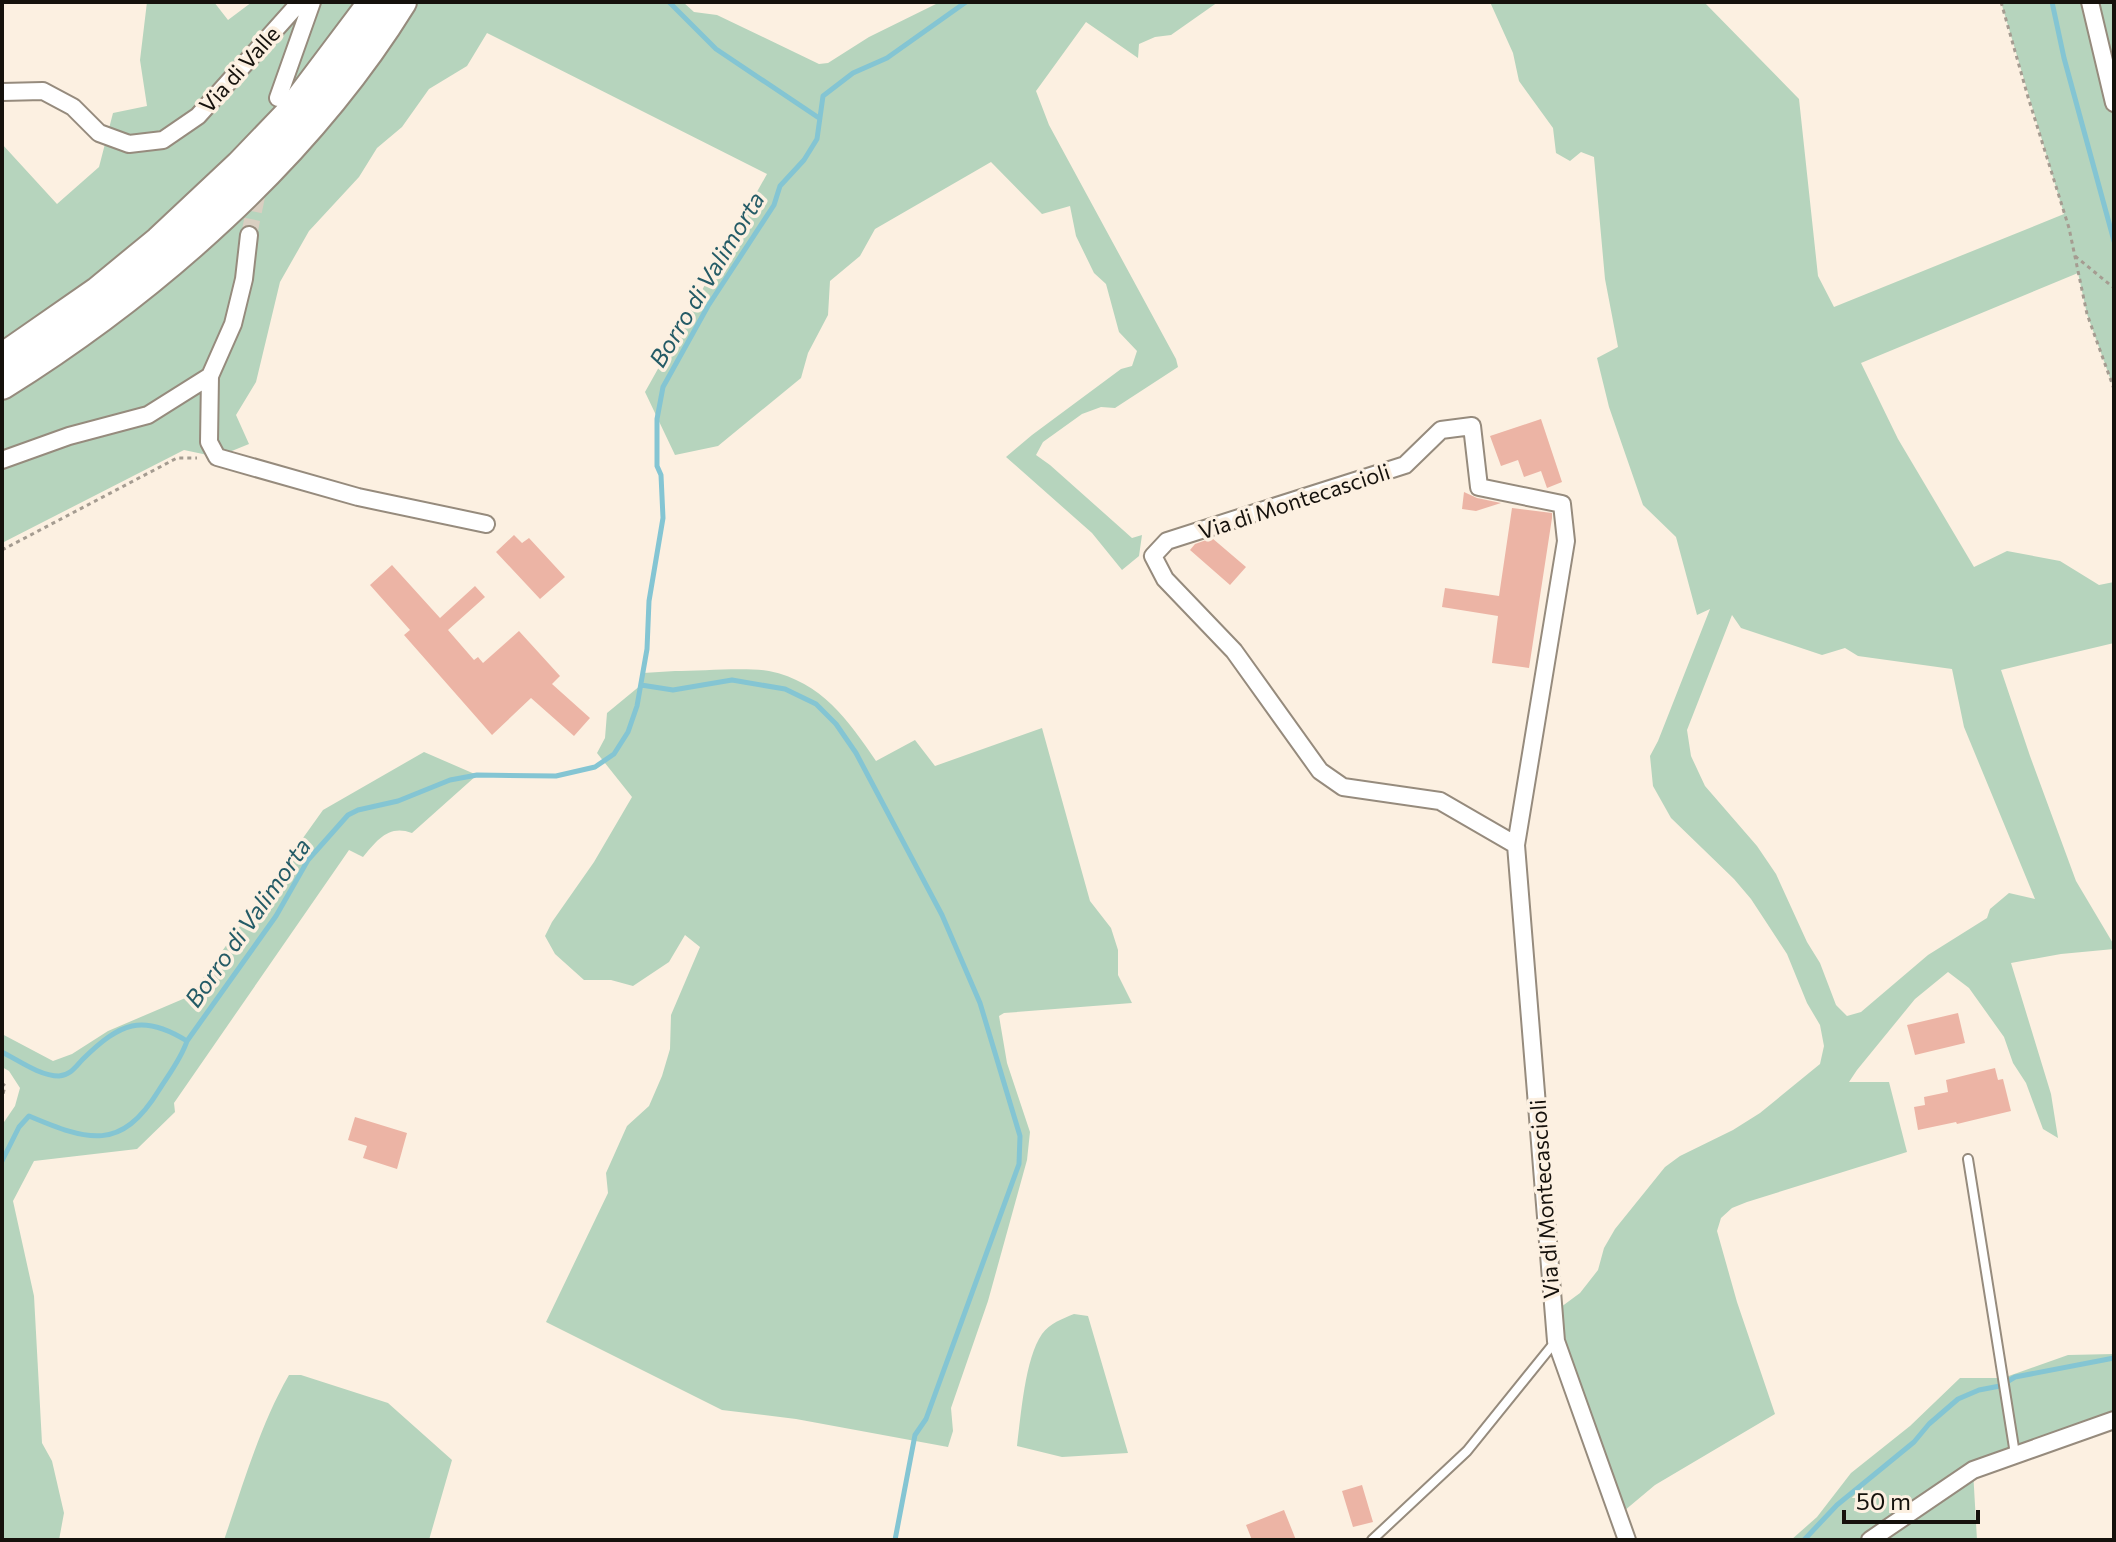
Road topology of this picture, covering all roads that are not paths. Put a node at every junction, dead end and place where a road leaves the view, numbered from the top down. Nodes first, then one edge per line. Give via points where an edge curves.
1 (300, 2) edge
2 (312, 2) edge
3 (373, 2) edge
4 (402, 2) edge
5 (2090, 2) edge
6 (2, 92) edge
7 (278, 98) dead end
8 (2114, 103) edge
9 (249, 235) tunnel mouth
10 (2, 358) edge
11 (210, 376) junction
12 (2, 385) edge
13 (2, 460) edge
14 (486, 524) dead end
15 (1516, 845) junction
16 (1968, 1159) dead end
17 (1556, 1341) junction
18 (2114, 1420) edge
19 (2015, 1455) junction
20 (1372, 1540) edge
21 (1627, 1540) edge
22 (1870, 1540) edge

1 - 6 street, Via di Valle via 198,116 163,140 129,144 99,133 73,107 43,91
2 - 7 street
3 - 10 highway via 288,115 228,176 97,292
4 - 12 highway via 352,75 214,225 109,312
5 - 8 street
9 - 11 street via 233,324
11 - 13 street via 148,415
11 - 14 street via 209,442 217,457 358,497
15 - 15 street, Via di Montecascioli via 1566,541 1562,504 1479,487 1472,426 1441,430 1405,465 1167,541 1153,556 1165,579 1234,651 1320,771 1343,787 1440,801
15 - 17 street, Via di Montecascioli
16 - 19 lane
17 - 20 lane via 1467,1451
17 - 21 street, Via di Montecascioli
18 - 19 street
19 - 22 street via 1973,1470

